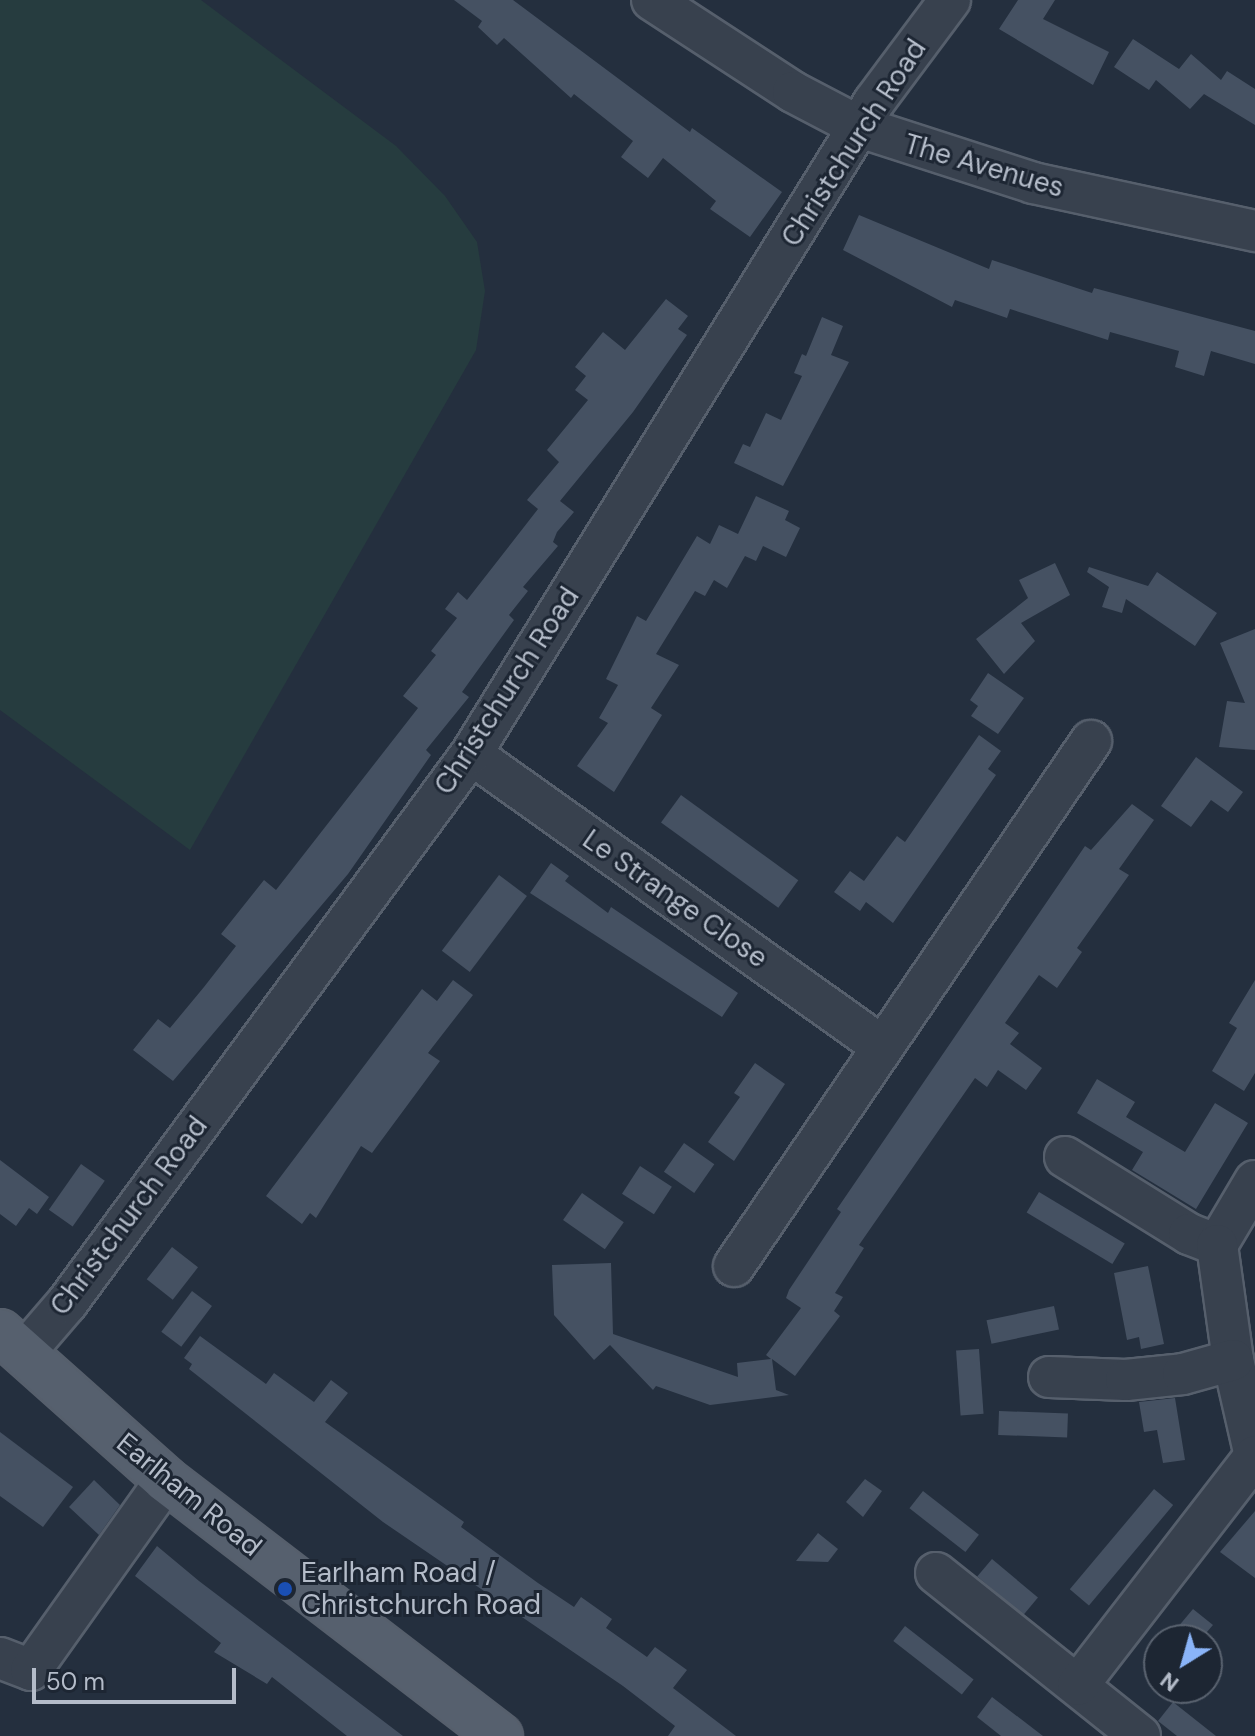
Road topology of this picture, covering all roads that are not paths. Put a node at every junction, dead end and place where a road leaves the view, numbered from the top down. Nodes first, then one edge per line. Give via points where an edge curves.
1 (652, 0) edge
2 (950, 0) edge
3 (860, 127) junction
4 (1255, 231) edge
5 (1091, 741) dead end
6 (471, 754) junction
7 (880, 1045) junction
8 (1065, 1157) dead end
9 (1255, 1181) edge
10 (1217, 1245) junction
11 (734, 1266) dead end
12 (12, 1342) edge
13 (1233, 1360) junction
14 (1049, 1377) dead end
15 (1255, 1456) edge
16 (166, 1480) junction
17 (936, 1573) dead end
18 (0, 1658) edge
19 (1078, 1685) junction
20 (500, 1736) edge
21 (1140, 1736) edge

1 - 3 street, The Avenues via 793,92
2 - 3 street, Christchurch Road
3 - 4 street, The Avenues via 1033,183
3 - 6 street, Christchurch Road
5 - 7 street
6 - 7 street, Le Strange Close
6 - 12 street, Christchurch Road via 67,1303
7 - 11 street
8 - 10 street via 1189,1234
9 - 10 street
10 - 13 street
12 - 16 main road, Earlham Road
13 - 14 street via 1183,1374 1126,1380
13 - 15 street
15 - 19 street
16 - 18 street via 31,1670
16 - 20 main road, Earlham Road
17 - 19 street
19 - 21 street

